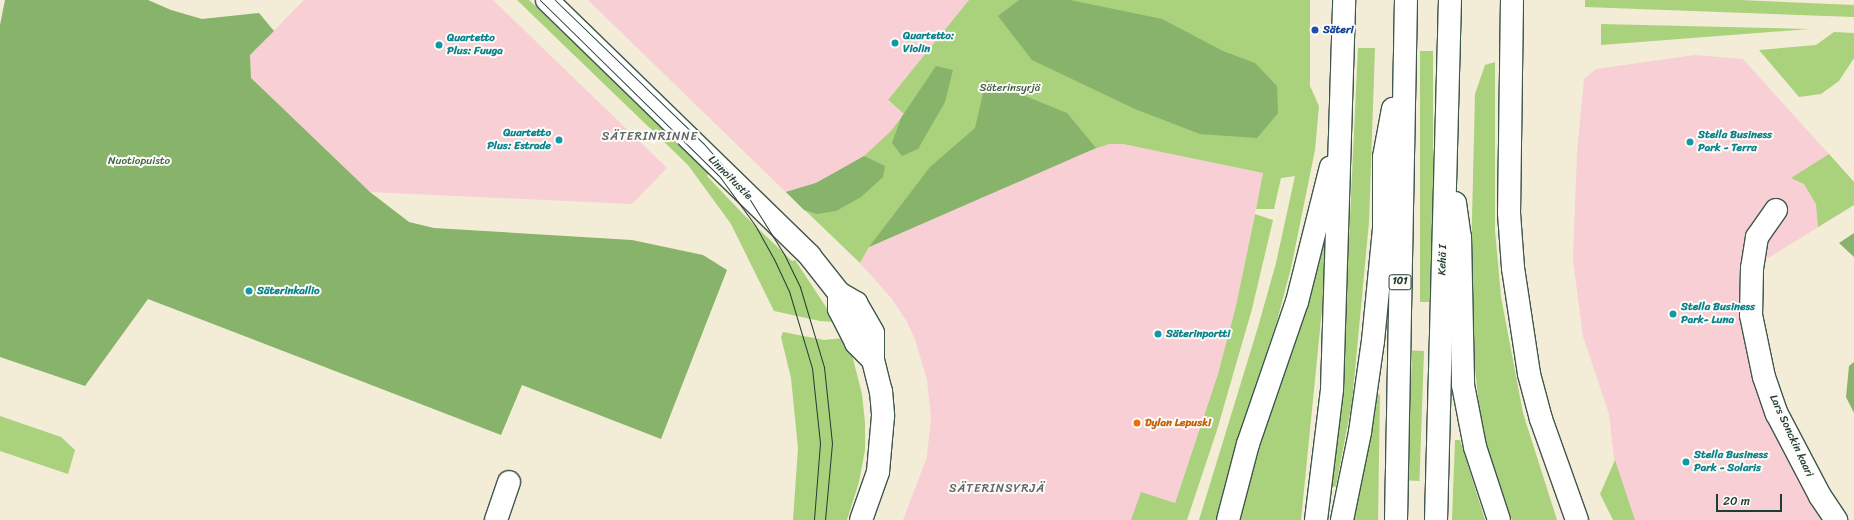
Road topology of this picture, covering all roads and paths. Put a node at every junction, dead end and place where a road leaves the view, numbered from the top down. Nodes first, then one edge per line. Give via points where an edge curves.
1 (548, 0) edge
2 (1344, 0) edge
3 (1406, 0) edge
4 (1450, 0) edge
5 (1512, 0) edge
6 (1405, 43) junction
7 (1340, 129) junction
8 (1447, 148) junction
9 (1776, 210) dead end
10 (509, 482) dead end
11 (496, 520) edge
12 (861, 520) edge
13 (1228, 520) edge
14 (1316, 520) edge
15 (1342, 520) edge
16 (1396, 520) edge
17 (1436, 520) edge
18 (1499, 520) edge
19 (1578, 520) edge
20 (1836, 520) edge

1 - 12 main road, Linnoitustie via 809,255 839,293 856,303 864,316 873,333 873,360 881,390 881,453 870,499
2 - 7 main road
3 - 6 main road, 101
4 - 8 main road, Kehä I
5 - 19 main road via 1509,213 1513,268 1529,374 1563,483
6 - 15 main road via 1384,157 1384,229 1373,341 1360,432
6 - 16 main road, 101
7 - 13 main road via 1298,302 1248,444
7 - 14 main road via 1332,389
8 - 17 main road, Kehä I
8 - 18 main road via 1460,237 1464,385 1475,447
9 - 20 main road, Lars Sonckin kaari via 1757,237 1752,268 1751,315 1764,376 1777,414 1814,485
10 - 11 main road

